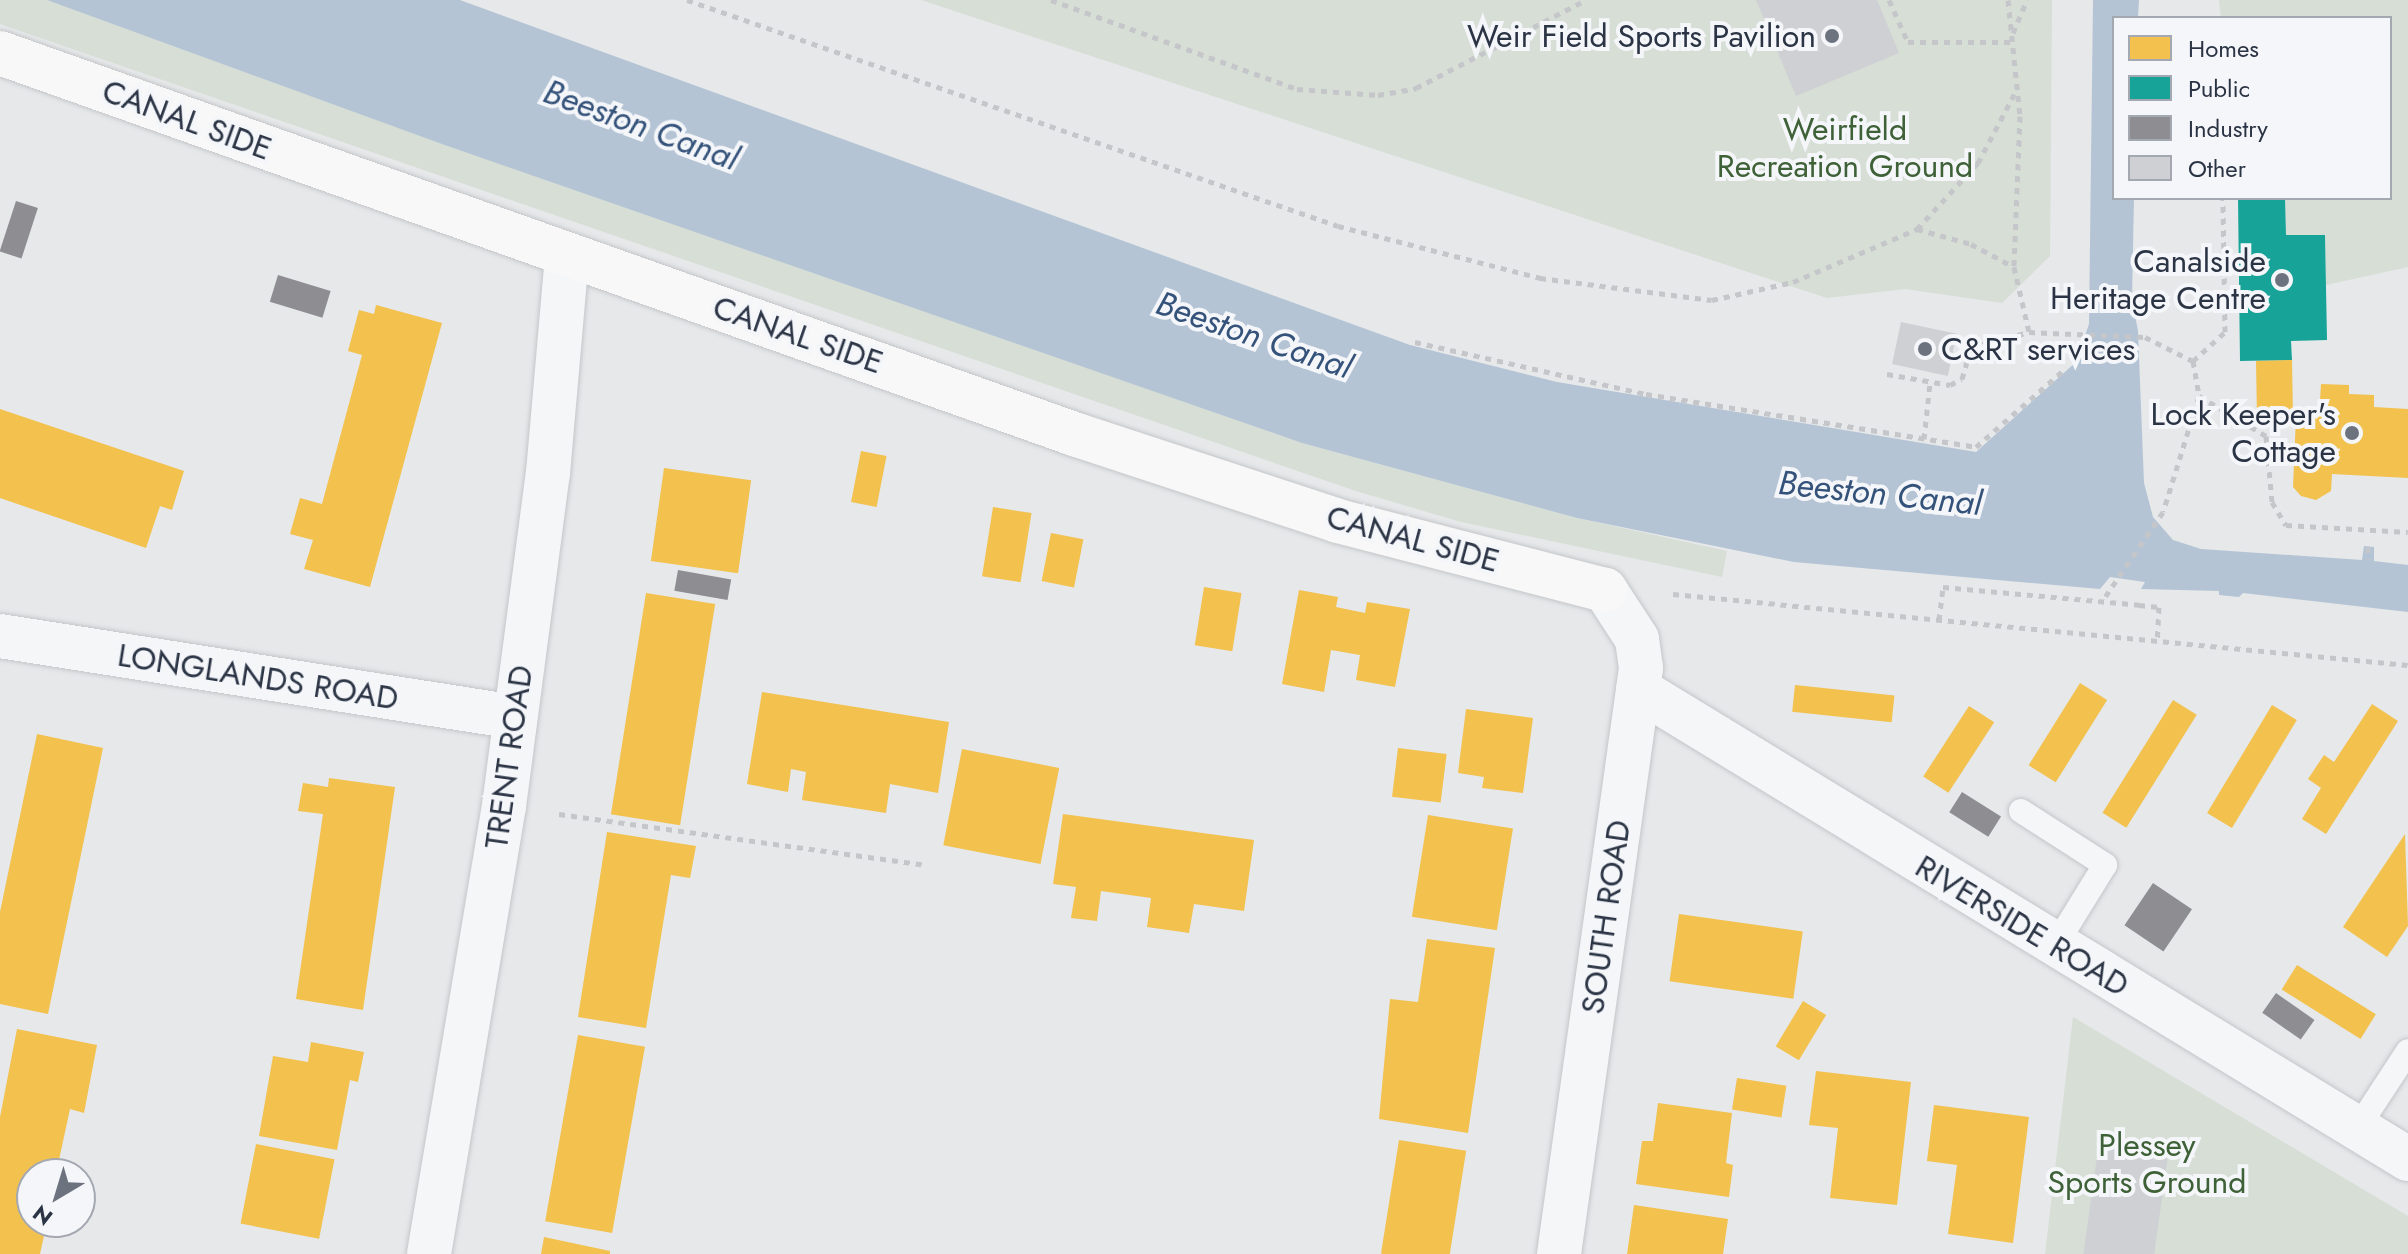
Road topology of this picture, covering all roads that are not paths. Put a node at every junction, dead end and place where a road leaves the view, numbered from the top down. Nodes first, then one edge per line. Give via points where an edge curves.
1 (0, 53) edge
2 (567, 256) junction
3 (1605, 590) joint
4 (0, 636) edge
5 (1638, 689) junction
6 (515, 717) junction
7 (2021, 811) dead end
8 (2055, 946) junction
9 (2408, 1051) edge
10 (2357, 1129) junction
11 (2408, 1159) edge
12 (429, 1254) edge
13 (1559, 1254) edge

1 - 2 street, CANAL SIDE
2 - 3 street, CANAL SIDE via 1338,521
2 - 6 street, TRENT ROAD via 548,473
3 - 5 street, SOUTH ROAD via 1637,639
4 - 6 street, LONGLANDS ROAD
5 - 8 street, RIVERSIDE ROAD
5 - 13 street, SOUTH ROAD
6 - 12 street, TRENT ROAD
7 - 8 lane via 2105,865
8 - 10 street, RIVERSIDE ROAD
9 - 10 lane
10 - 11 street, RIVERSIDE ROAD

